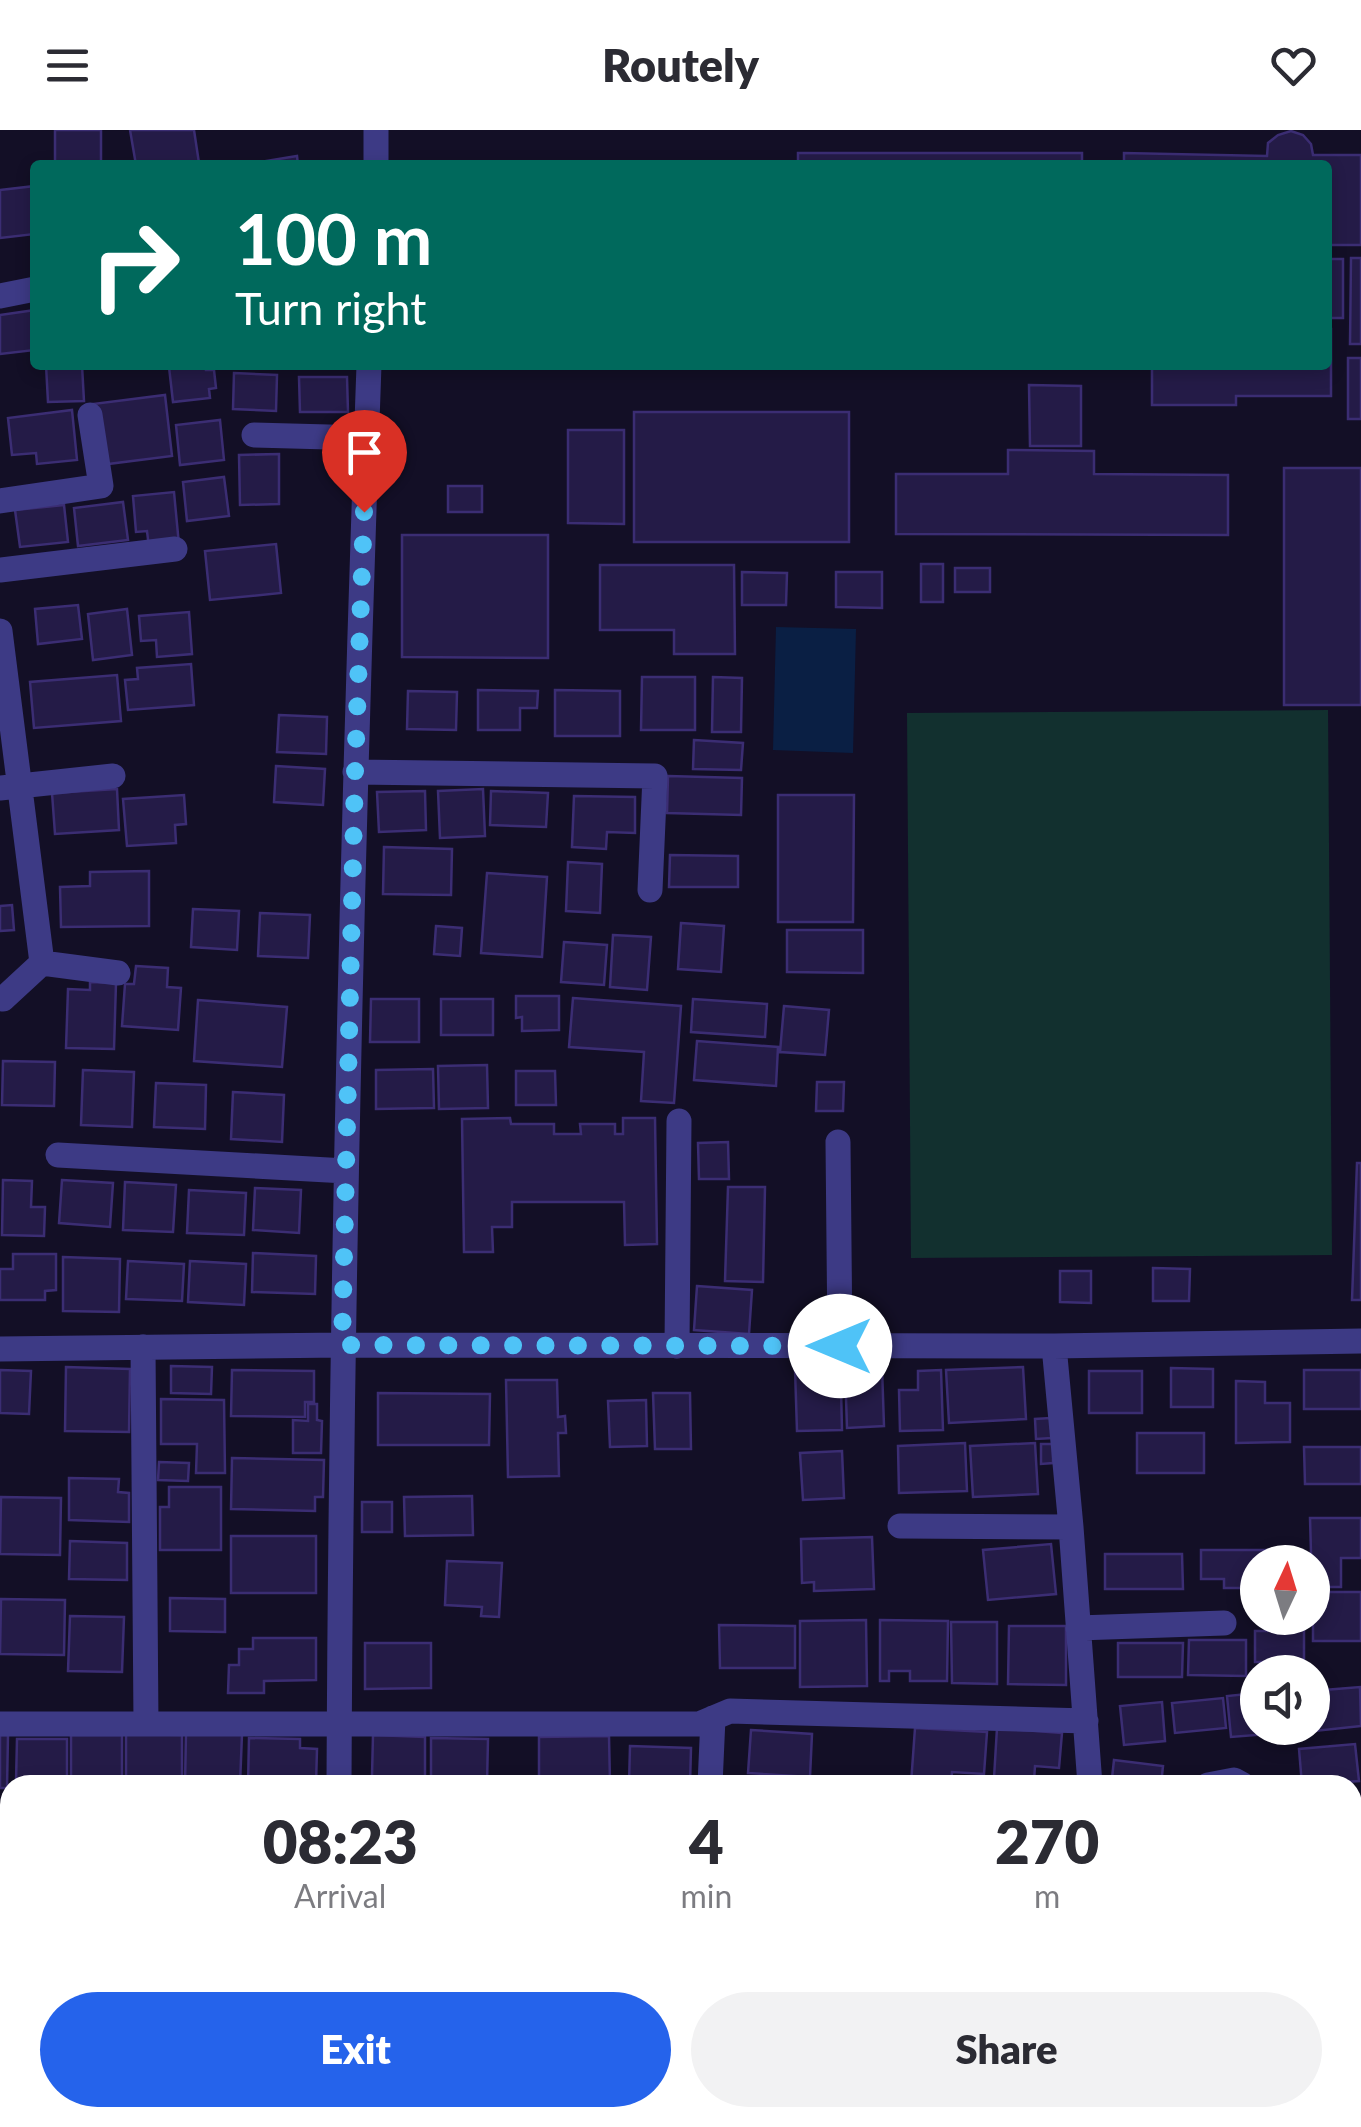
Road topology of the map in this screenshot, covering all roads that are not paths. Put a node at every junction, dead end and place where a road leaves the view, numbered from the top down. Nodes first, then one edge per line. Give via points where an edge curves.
1 (376, 130) edge
2 (376, 160) edge
3 (30, 290) edge
4 (0, 296) edge
5 (369, 370) edge
6 (90, 415) dead end
7 (254, 436) dead end
8 (366, 438) junction
9 (0, 501) edge
10 (175, 550) dead end
11 (0, 570) edge
12 (0, 631) edge
13 (355, 772) junction
14 (112, 776) dead end
15 (10, 787) edge
16 (650, 890) dead end
17 (42, 963) junction
18 (118, 973) dead end
19 (3, 999) dead end
20 (679, 1121) dead end
21 (838, 1142) dead end
22 (58, 1155) dead end
23 (346, 1171) junction
24 (1361, 1342) edge
25 (342, 1345) junction
26 (677, 1346) junction
27 (840, 1346) junction
28 (1054, 1346) junction
29 (144, 1347) junction
30 (0, 1349) edge
31 (900, 1526) dead end
32 (1071, 1527) junction
33 (1224, 1623) dead end
34 (1078, 1628) junction
35 (713, 1718) junction
36 (1086, 1721) junction
37 (0, 1724) edge
38 (146, 1724) junction
39 (339, 1724) junction
40 (338, 1775) edge
41 (710, 1775) edge
42 (1089, 1775) edge

1 - 2 street
3 - 4 street
5 - 8 street
6 - 9 street via 101,486
7 - 8 street
8 - 13 street
10 - 11 street
12 - 15 street
13 - 16 street via 655,776
13 - 23 street
14 - 15 street
15 - 17 street
17 - 18 street
17 - 19 street
20 - 26 street
21 - 27 street
22 - 23 street
23 - 25 street
24 - 28 street
25 - 26 street
25 - 29 street
25 - 39 street
26 - 27 street
27 - 28 street
28 - 32 street
29 - 30 street
29 - 38 street
31 - 32 street
32 - 34 street
33 - 34 street
34 - 36 street
35 - 36 street via 730,1711
35 - 39 street via 699,1724
35 - 41 street
36 - 42 street
37 - 38 street
38 - 39 street
39 - 40 street

